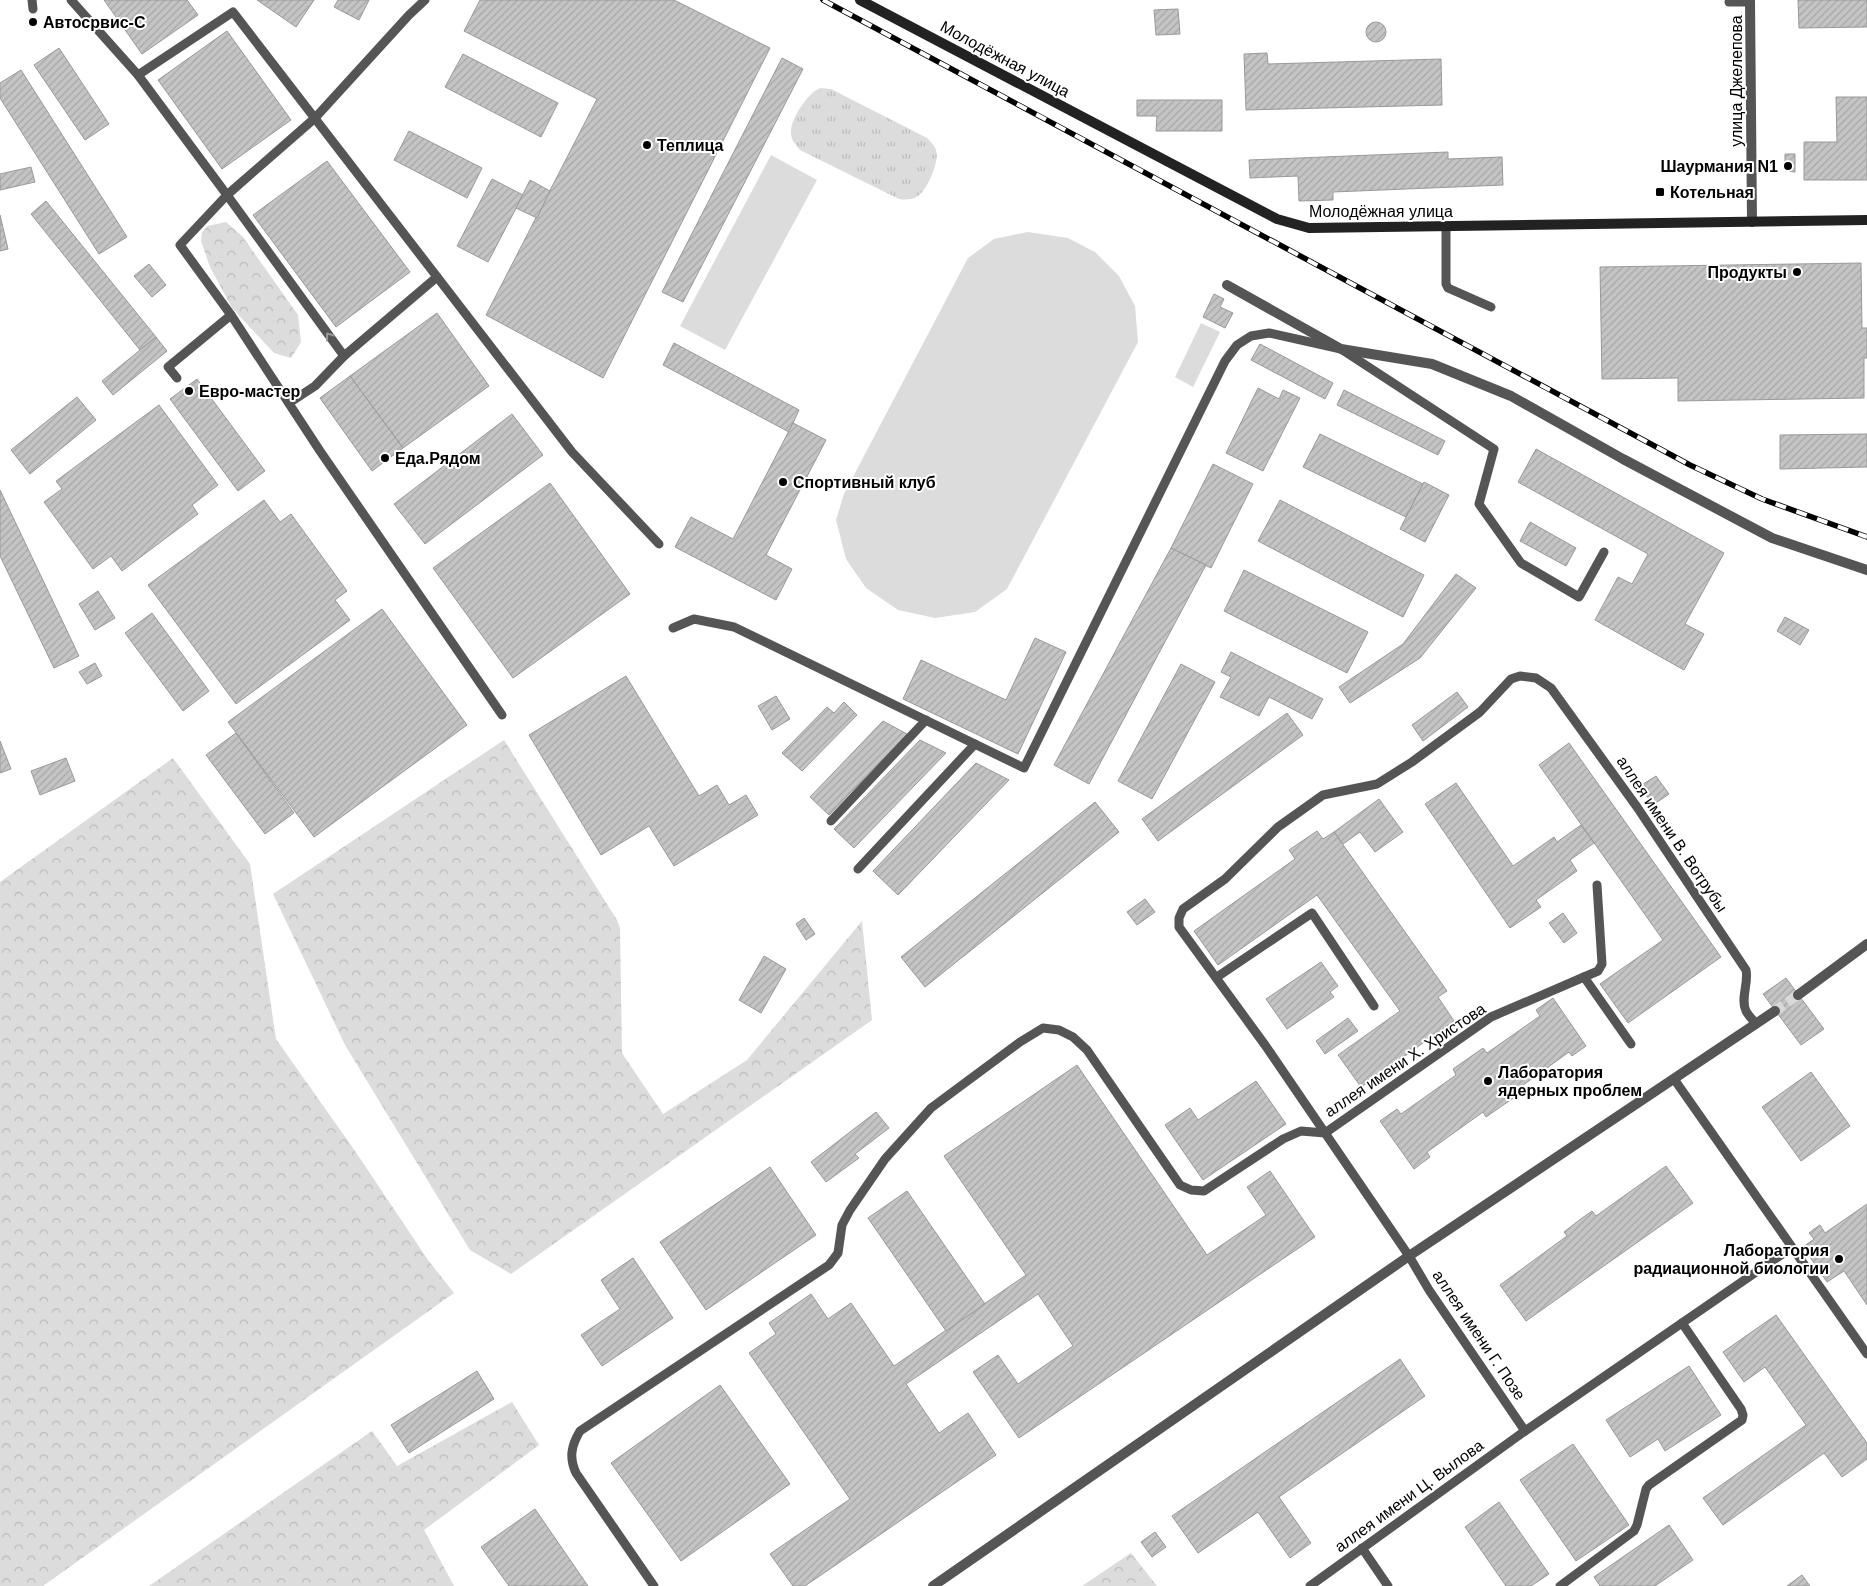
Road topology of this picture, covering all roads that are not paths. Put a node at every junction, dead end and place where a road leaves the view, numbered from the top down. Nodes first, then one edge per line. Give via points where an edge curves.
1 (71, 0) edge
2 (425, 0) edge
3 (860, 0) edge
4 (1750, 1) edge
5 (1729, 2) dead end
6 (138, 76) junction
7 (315, 118) junction
8 (227, 194) junction
9 (1867, 220) edge
10 (1752, 222) junction
11 (1446, 226) junction
12 (437, 277) junction
13 (1227, 285) dead end
14 (1491, 307) dead end
15 (231, 315) junction
16 (1341, 349) junction
17 (344, 356) junction
18 (177, 378) dead end
19 (289, 403) junction
20 (659, 544) dead end
21 (1604, 552) dead end
22 (1867, 570) edge
23 (673, 628) dead end
24 (502, 715) dead end
25 (926, 720) junction
26 (975, 744) junction
27 (831, 821) dead end
28 (858, 869) dead end
29 (1597, 885) dead end
30 (1867, 944) edge
31 (1584, 977) junction
32 (1217, 978) junction
33 (1798, 995) tunnel mouth
34 (1374, 1006) dead end
35 (1775, 1010) tunnel mouth
36 (1756, 1024) junction
37 (1631, 1044) dead end
38 (1674, 1079) junction
39 (1325, 1133) junction
40 (1791, 1248) junction
41 (1409, 1256) junction
42 (1682, 1323) junction
43 (1867, 1354) edge
44 (1525, 1431) junction
45 (1362, 1548) junction
46 (654, 1586) edge
47 (934, 1586) edge
48 (1310, 1586) edge
49 (1388, 1586) edge
50 (1560, 1586) edge

1 - 6 lane
2 - 7 lane
3 - 11 main road, Молодёжная улица via 1277,219 1309,228
4 - 5 lane
4 - 10 street, улица Джелепова
6 - 7 lane via 234,12
6 - 8 lane
7 - 8 lane
7 - 12 lane
8 - 15 lane via 180,245
17 -> 8 lane
9 - 10 main road, Молодёжная улица
10 - 11 main road, Молодёжная улица
11 - 14 lane via 1448,288
12 - 17 lane
12 - 20 lane via 572,452
13 - 16 street
15 - 18 lane via 168,367
15 - 19 lane
16 - 21 lane via 1494,449 1479,504 1521,563 1580,597
16 - 22 street via 1432,364 1511,396 1772,538
16 - 26 lane via 1269,333 1251,336 1237,345 1225,361 1024,768
17 - 19 lane via 315,386
19 - 24 lane
23 - 25 lane via 694,618 734,627
25 - 26 lane
25 - 27 lane
26 - 28 lane
29 - 31 lane, аллея имени Х. Христова via 1602,964 1598,971
30 - 33 street
31 - 37 lane
31 - 39 lane, аллея имени Х. Христова via 1491,1017
32 - 34 lane via 1312,913
32 - 36 lane, аллея имени В. Вотрубы via 1179,927 1183,909 1225,879 1278,827 1323,795 1377,784 1480,712 1511,679 1520,676 1536,678 1551,688 1636,806 1748,976 1744,1004
32 - 39 lane, аллея имени Г. Позе
35 - 36 street
36 - 38 street
38 - 40 lane
38 - 41 street
39 - 41 lane, аллея имени Г. Позе
39 - 46 lane via 1301,1131 1283,1139 1204,1191 1191,1190 1180,1185 1087,1050 1073,1037 1059,1030 1043,1028 1020,1042 931,1108 885,1159 842,1225 838,1253 829,1265 580,1431 571,1463
40 - 42 lane, аллея имени Ц. Вылова
40 - 43 lane
41 - 44 lane, аллея имени Г. Позе
41 - 47 street
42 - 44 lane, аллея имени Ц. Вылова
42 - 50 lane via 1741,1409 1742,1420 1649,1485 1634,1531
44 - 45 lane, аллея имени Ц. Вылова
45 - 48 lane, аллея имени Ц. Вылова
45 - 49 lane

